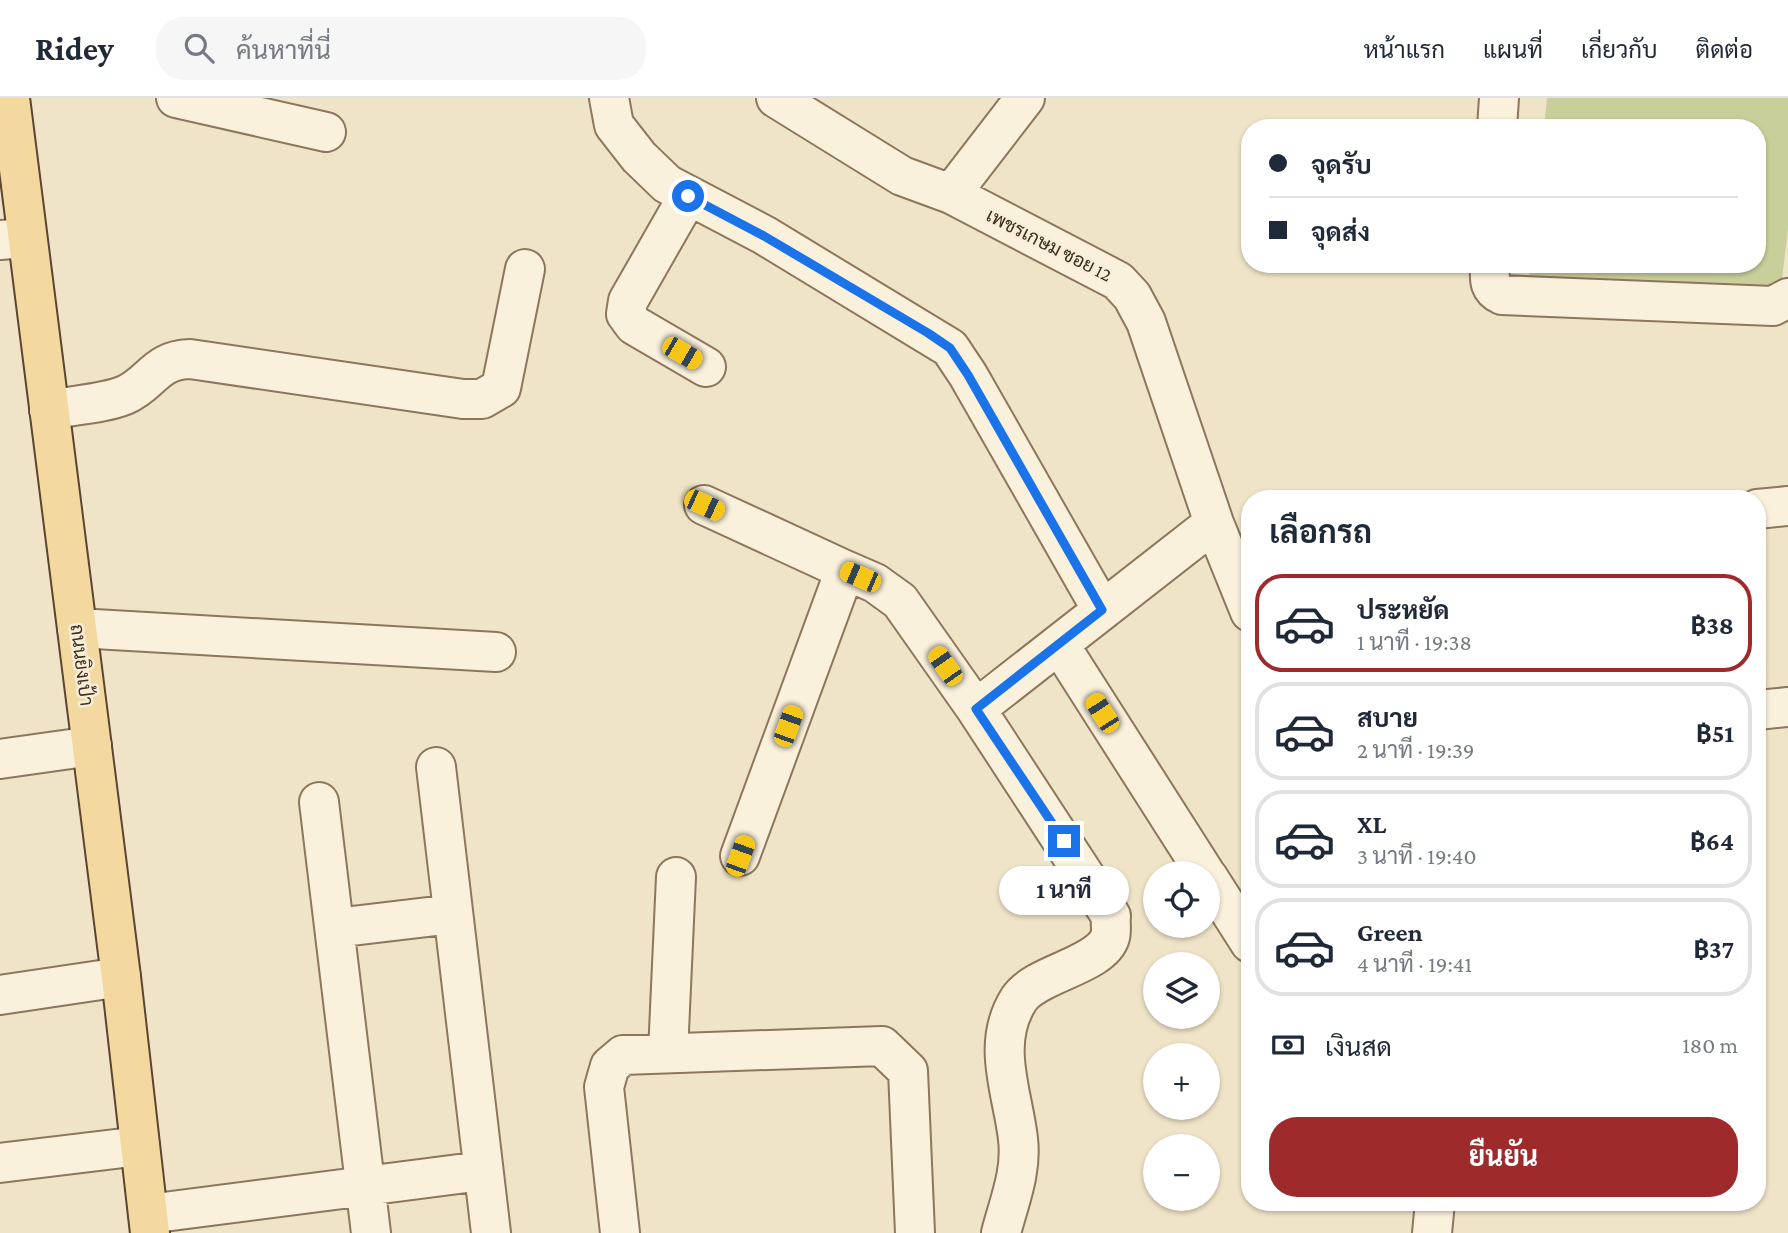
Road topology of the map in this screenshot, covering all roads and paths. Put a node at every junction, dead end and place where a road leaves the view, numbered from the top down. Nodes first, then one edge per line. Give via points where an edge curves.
1 (10, 98) edge
2 (176, 98) edge
3 (609, 98) edge
4 (776, 98) edge
5 (1025, 98) edge
6 (1499, 98) edge
7 (1498, 119) edge
8 (326, 132) dead end
9 (951, 194) junction
10 (688, 196) junction
11 (13, 239) edge
12 (525, 269) dead end
13 (1490, 273) edge
14 (1788, 298) edge
15 (706, 367) dead end
16 (49, 410) junction
17 (704, 505) dead end
18 (1788, 506) edge
19 (1766, 508) edge
20 (1214, 523) junction
21 (845, 570) junction
22 (1241, 590) edge
23 (1102, 610) junction
24 (77, 628) junction
25 (1059, 644) junction
26 (496, 652) dead end
27 (1788, 707) edge
28 (976, 709) junction
29 (1766, 709) edge
30 (92, 746) junction
31 (0, 759) edge
32 (436, 766) dead end
33 (319, 802) dead end
34 (740, 856) dead end
35 (1197, 861) edge
36 (676, 877) dead end
37 (1220, 897) edge
38 (453, 914) junction
39 (335, 928) junction
40 (1241, 929) edge
41 (121, 977) junction
42 (0, 995) edge
43 (668, 1054) junction
44 (140, 1146) junction
45 (0, 1163) edge
46 (482, 1171) junction
47 (366, 1188) junction
48 (1434, 1211) edge
49 (149, 1223) edge
50 (371, 1233) edge
51 (491, 1233) edge
52 (620, 1233) edge
53 (915, 1233) edge
54 (1001, 1233) edge
55 (1432, 1233) edge

1 - 11 main road, ถนนยิงเป้า
2 - 8 street
3 - 10 street via 614,125 639,157 667,184
4 - 9 street, เพชรเกษม ซอย 12 via 902,176
5 - 9 street
6 - 7 street
9 - 20 street, เพชรเกษม ซอย 12 via 1118,281 1132,296 1146,322
10 - 15 street via 628,301 626,314 634,325
10 - 23 street via 775,242 950,348
11 - 16 main road, ถนนยิงเป้า
12 - 16 street via 501,388 482,399 174,359 122,396
13 - 14 street via 1492,290 1502,295 1773,306
16 - 24 main road, ถนนยิงเป้า
17 - 21 street
18 - 19 street
20 - 22 street, เพชรเกษม ซอย 12
20 - 23 street
21 - 28 street via 900,601
21 - 34 street
23 - 25 street
24 - 26 street
24 - 30 main road, ถนนยิงเป้า
25 - 28 street
25 - 35 street
27 - 29 street
28 - 54 street via 1111,916 1110,937 1100,951 1020,996 1012,1013 1004,1060 1018,1140 1018,1175
30 - 31 street
30 - 41 main road, ถนนยิงเป้า
32 - 38 street
33 - 39 street
36 - 43 street
37 - 40 street
38 - 39 street
38 - 46 street
39 - 47 street
41 - 42 street
41 - 44 main road, ถนนยิงเป้า
43 - 52 street via 623,1055 610,1066 604,1087
43 - 53 street via 883,1046 908,1071
44 - 45 street
44 - 49 main road, ถนนยิงเป้า
46 - 47 street
46 - 51 street
47 - 49 street
47 - 50 street
48 - 55 street

